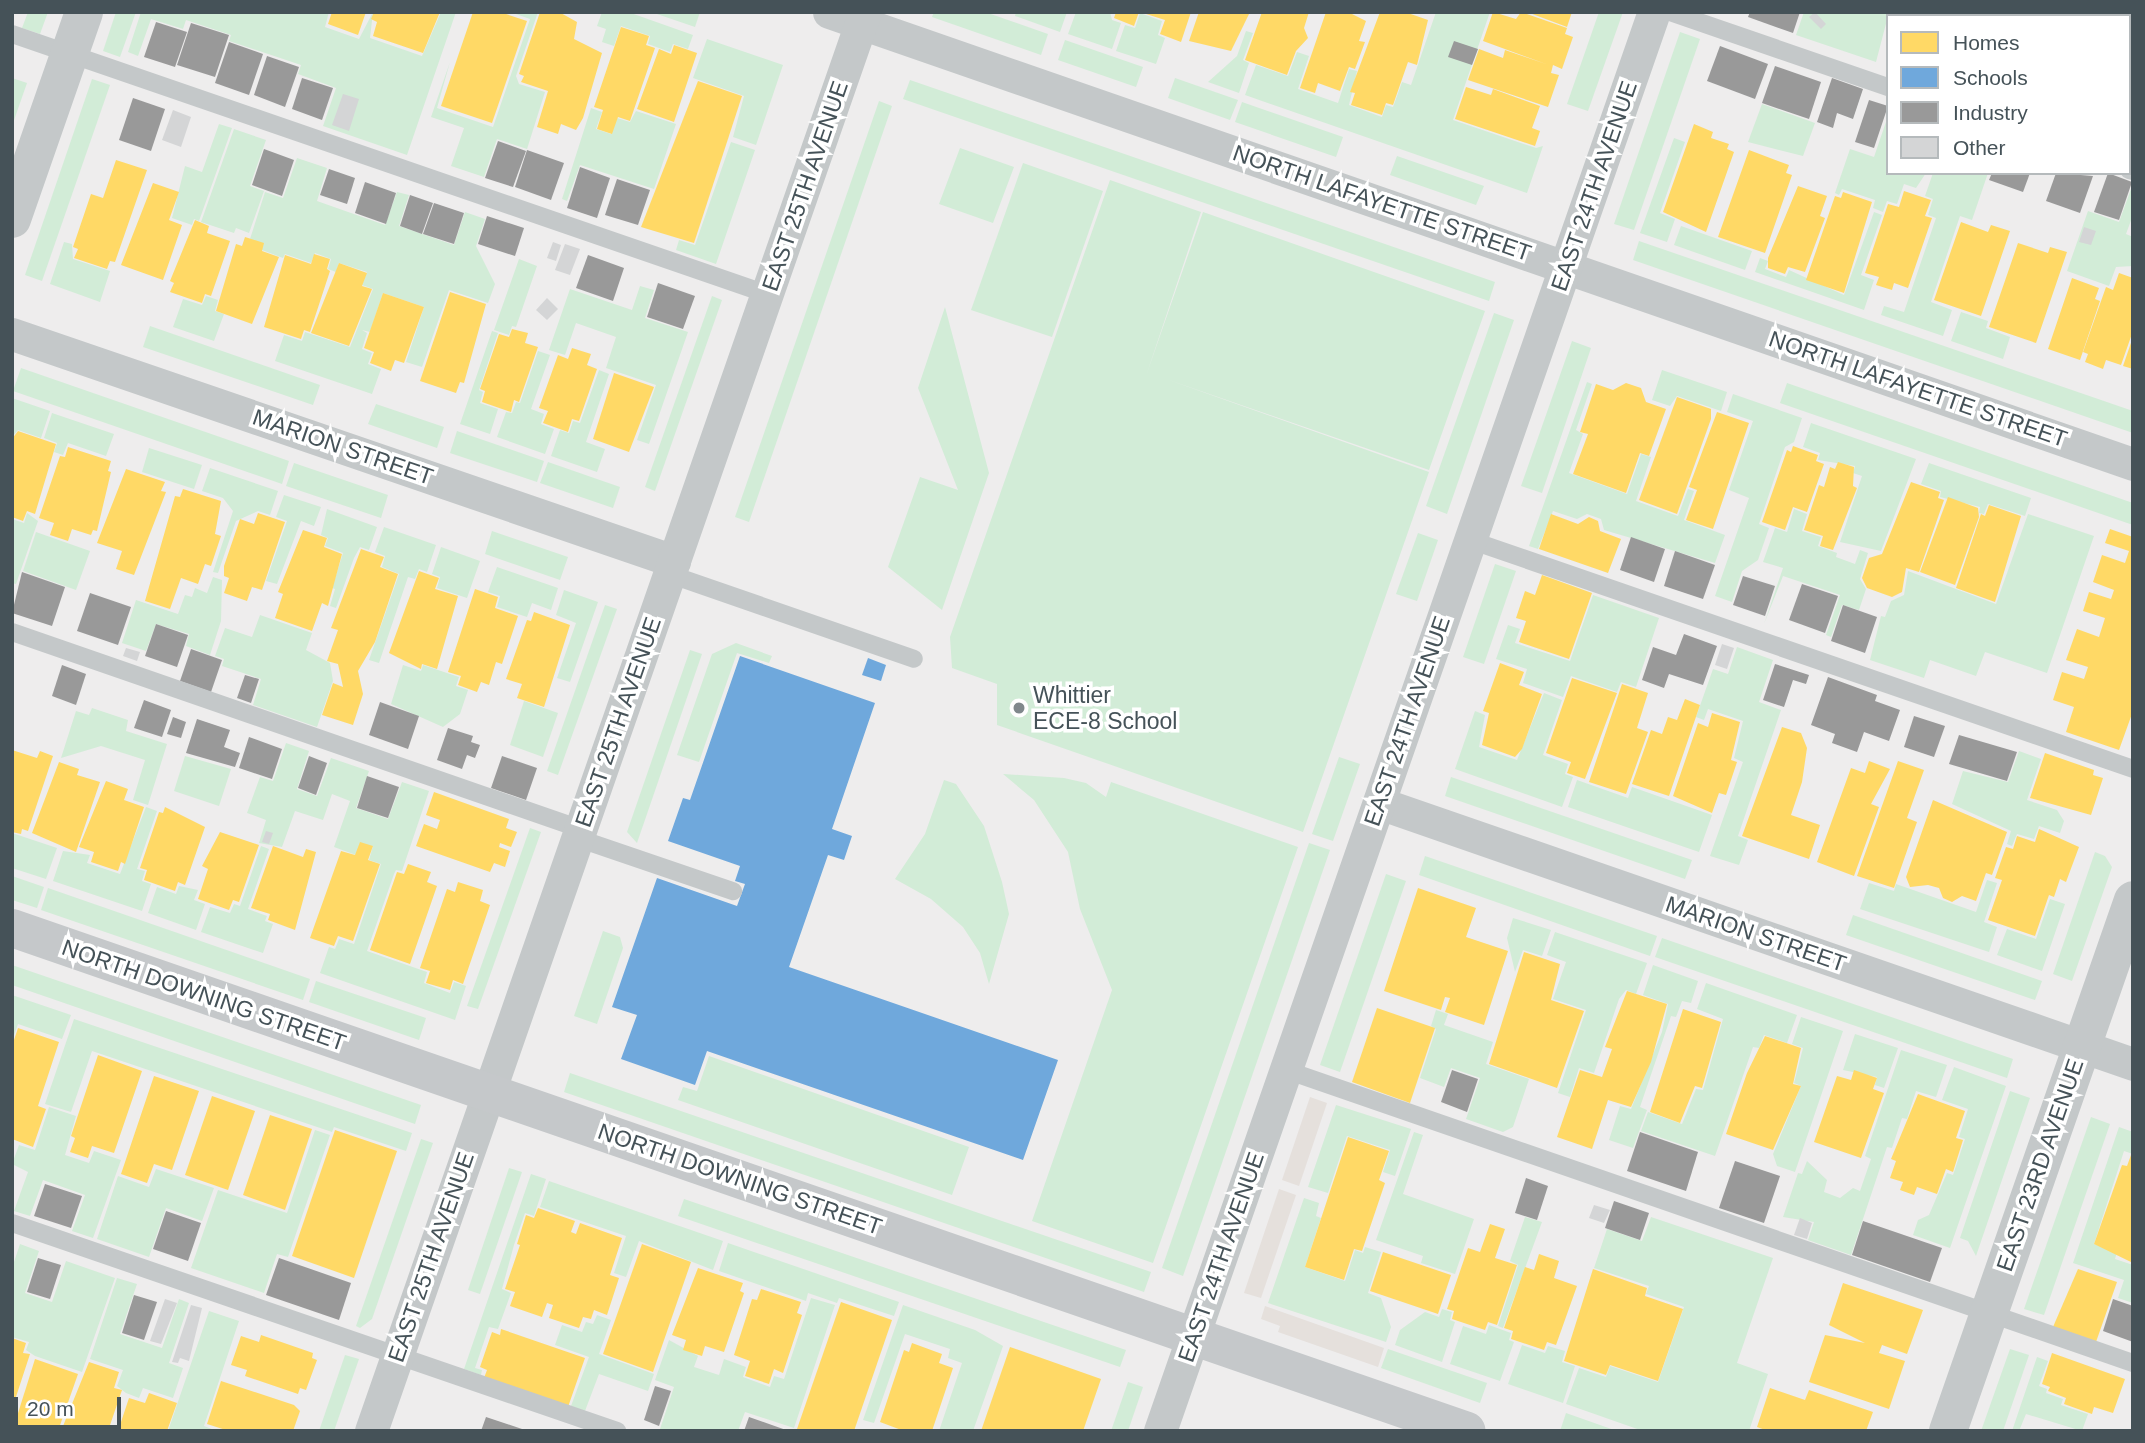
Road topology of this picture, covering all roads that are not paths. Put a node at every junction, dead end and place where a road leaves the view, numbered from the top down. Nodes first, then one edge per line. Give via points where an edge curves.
1 (84, 12) edge
2 (829, 12) edge
3 (1654, 12) edge
4 (1670, 12) edge
5 (863, 18) edge
6 (12, 34) edge
7 (70, 54) junction
8 (1886, 86) edge
9 (12, 219) edge
10 (1566, 266) junction
11 (767, 294) junction
12 (12, 334) edge
13 (2133, 464) edge
14 (1470, 540) junction
15 (672, 568) junction
16 (12, 632) edge
17 (914, 659) dead end
18 (2133, 769) edge
19 (1379, 803) junction
20 (579, 833) junction
21 (733, 891) dead end
22 (2133, 900) edge
23 (12, 928) edge
24 (2082, 1046) junction
25 (2133, 1064) edge
26 (1286, 1070) junction
27 (489, 1093) junction
28 (12, 1223) edge
29 (1989, 1313) junction
30 (1193, 1336) junction
31 (397, 1355) junction
32 (2133, 1363) edge
33 (371, 1431) edge
34 (617, 1431) edge
35 (1160, 1431) edge
36 (1467, 1431) edge
37 (1948, 1431) edge

1 - 7 street
2 - 5 street, NORTH LAFAYETTE STREET
3 - 10 street, EAST 24TH AVENUE
4 - 8 lane
5 - 10 street, NORTH LAFAYETTE STREET
5 - 11 street, EAST 25TH AVENUE
6 - 7 lane
7 - 9 street
7 - 11 lane
10 - 13 street, NORTH LAFAYETTE STREET
10 - 14 street, EAST 24TH AVENUE
11 - 15 street, EAST 25TH AVENUE
12 - 15 street, MARION STREET
14 - 18 lane
14 - 19 street, EAST 24TH AVENUE
15 - 17 lane
15 - 20 street, EAST 25TH AVENUE
16 - 20 lane
19 - 24 street, MARION STREET
19 - 26 street, EAST 24TH AVENUE
20 - 21 lane
20 - 27 street, EAST 25TH AVENUE
22 - 24 street, EAST 23RD AVENUE
23 - 27 main road, NORTH DOWNING STREET
24 - 25 street, MARION STREET
24 - 29 street, EAST 23RD AVENUE
26 - 29 lane
26 - 30 street, EAST 24TH AVENUE
27 - 30 main road, NORTH DOWNING STREET
27 - 31 street, EAST 25TH AVENUE
28 - 31 lane
29 - 32 lane
29 - 37 street, EAST 23RD AVENUE
30 - 35 street, EAST 24TH AVENUE
30 - 36 main road, NORTH DOWNING STREET
31 - 33 street, EAST 25TH AVENUE
31 - 34 lane

